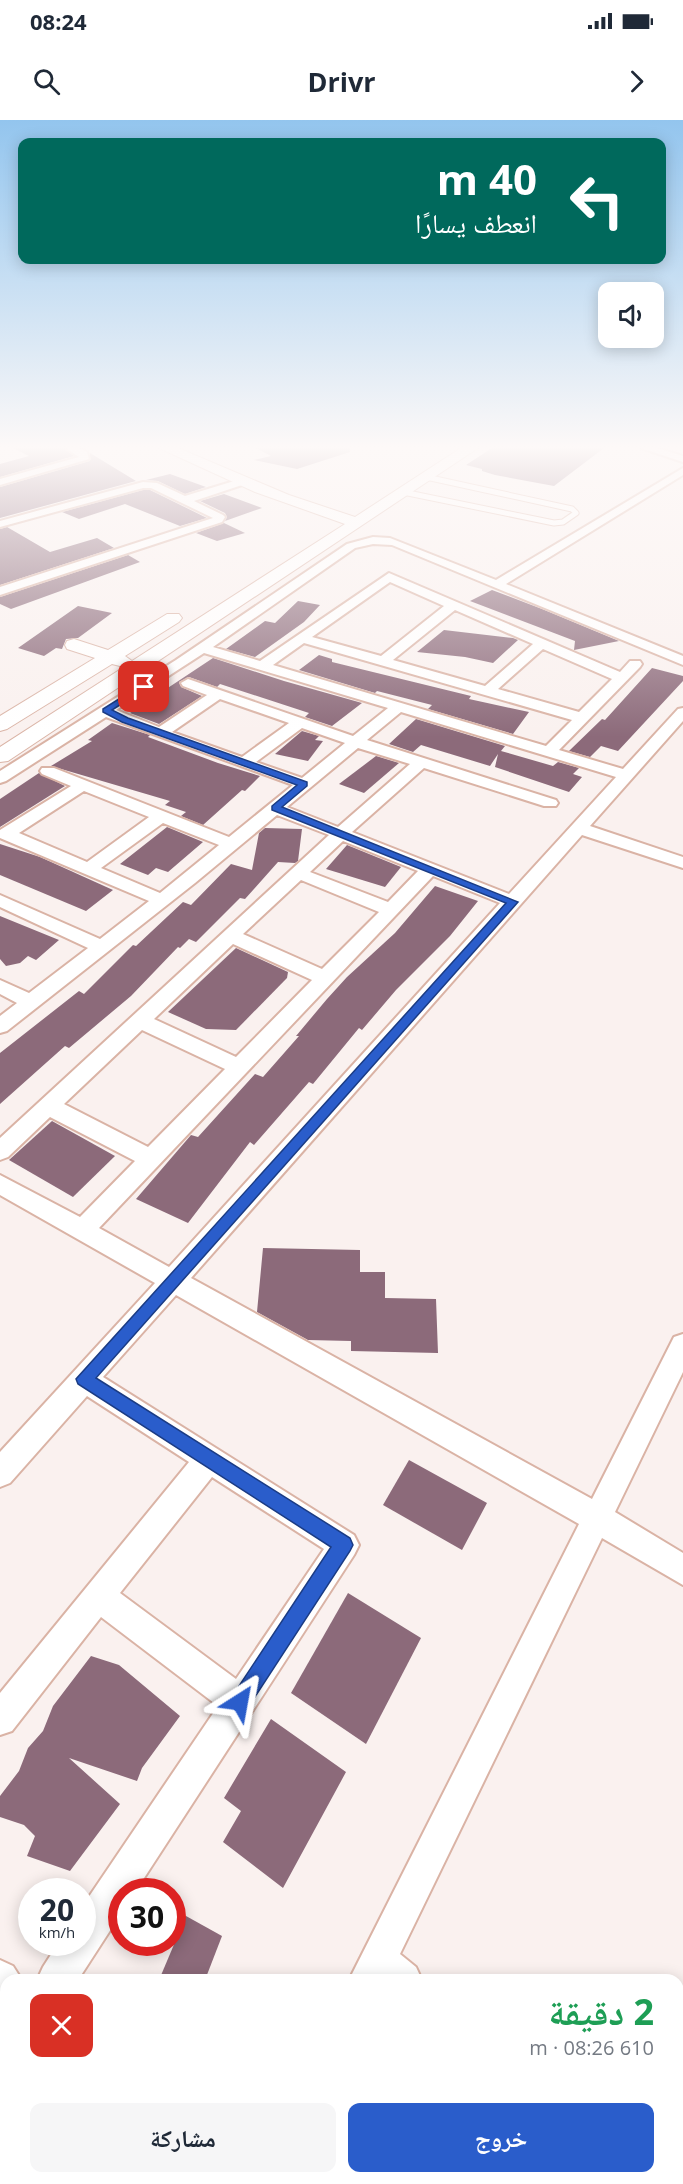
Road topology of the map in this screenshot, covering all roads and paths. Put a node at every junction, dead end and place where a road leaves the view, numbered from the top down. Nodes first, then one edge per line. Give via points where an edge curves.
1 (143, 544) edge
2 (323, 544) edge
3 (357, 544) edge
4 (399, 544) edge
5 (563, 544) edge
6 (497, 585) junction
7 (0, 591) edge
8 (453, 605) junction
9 (188, 608) dead end
10 (302, 638) junction
11 (542, 643) junction
12 (74, 645) dead end
13 (202, 648) junction
14 (110, 657) junction
15 (683, 660) edge
16 (383, 661) junction
17 (635, 664) dead end
18 (138, 666) junction
19 (262, 666) junction
20 (622, 678) junction
21 (188, 683) dead end
22 (488, 691) junction
23 (218, 694) junction
24 (398, 707) junction
25 (106, 711) junction
26 (683, 712) edge
27 (583, 718) junction
28 (300, 722) junction
29 (0, 725) edge
30 (160, 733) junction
31 (356, 742) junction
32 (549, 752) junction
33 (0, 756) edge
34 (422, 762) junction
35 (244, 763) junction
36 (48, 771) dead end
37 (626, 776) junction
38 (0, 778) edge
39 (309, 781) junction
40 (83, 785) junction
41 (550, 803) dead end
42 (275, 808) junction
43 (161, 816) junction
44 (579, 828) junction
45 (3, 833) edge
46 (340, 834) junction
47 (231, 844) junction
48 (683, 863) edge
49 (89, 869) junction
50 (430, 869) junction
51 (298, 873) junction
52 (0, 900) edge
53 (162, 900) junction
54 (513, 902) junction
55 (391, 910) junction
56 (231, 936) junction
57 (102, 947) junction
58 (325, 978) junction
59 (0, 986) edge
60 (31, 1002) junction
61 (139, 1021) junction
62 (0, 1026) edge
63 (240, 1067) junction
64 (48, 1106) junction
65 (0, 1151) edge
66 (151, 1159) junction
67 (0, 1184) edge
68 (82, 1230) junction
69 (173, 1281) junction
70 (683, 1345) edge
71 (84, 1379) junction
72 (209, 1459) junction
73 (0, 1473) edge
74 (597, 1518) junction
75 (683, 1570) edge
76 (99, 1596) junction
77 (240, 1702) junction
78 (0, 1719) edge
79 (96, 1920) edge
80 (72, 1956) edge
81 (383, 1973) edge
82 (60, 1974) edge

1 - 7 street
2 - 18 street
3 - 13 street
4 - 6 street
5 - 6 street
6 - 15 street
8 - 10 street via 389,577
8 - 11 street
8 - 16 street
9 - 14 street
10 - 16 street
10 - 19 street
11 - 20 street
11 - 22 street
12 - 14 street
13 - 19 street
13 - 25 street
14 - 18 street
14 - 29 street
16 - 22 street
17 - 20 street
18 - 33 street
19 - 24 street
20 - 27 street
21 - 23 street
22 - 27 street
23 - 28 street
23 - 30 street
24 - 31 street
24 - 32 street
25 - 30 street
25 - 38 street
26 - 37 street
27 - 32 street
28 - 31 street
28 - 35 street
30 - 35 street
31 - 34 street
31 - 39 street
32 - 37 street
34 - 41 street
34 - 46 street
35 - 39 street
36 - 40 street
37 - 44 street
39 - 42 street
40 - 43 street
40 - 45 street
42 - 46 street
42 - 47 street
43 - 47 street
43 - 49 street
44 - 48 street
44 - 54 street
45 - 49 street
46 - 50 street
46 - 51 street
47 - 53 street
49 - 53 street
50 - 54 street
50 - 55 street
51 - 55 street
51 - 56 street
52 - 57 street
53 - 57 street
54 - 69 street
55 - 58 street
56 - 58 street
56 - 61 street
57 - 60 street
58 - 63 street
59 - 60 street
60 - 62 street
61 - 63 street
61 - 64 street
63 - 66 street
64 - 65 street
64 - 66 street
66 - 68 street
67 - 68 street
68 - 69 street
69 - 71 street
69 - 74 street
70 - 74 street
71 - 72 street
71 - 73 street
72 - 76 street
72 - 77 street via 344,1545
74 - 75 street
74 - 81 street
76 - 77 street
76 - 78 street
77 - 79 street
80 - 82 street

